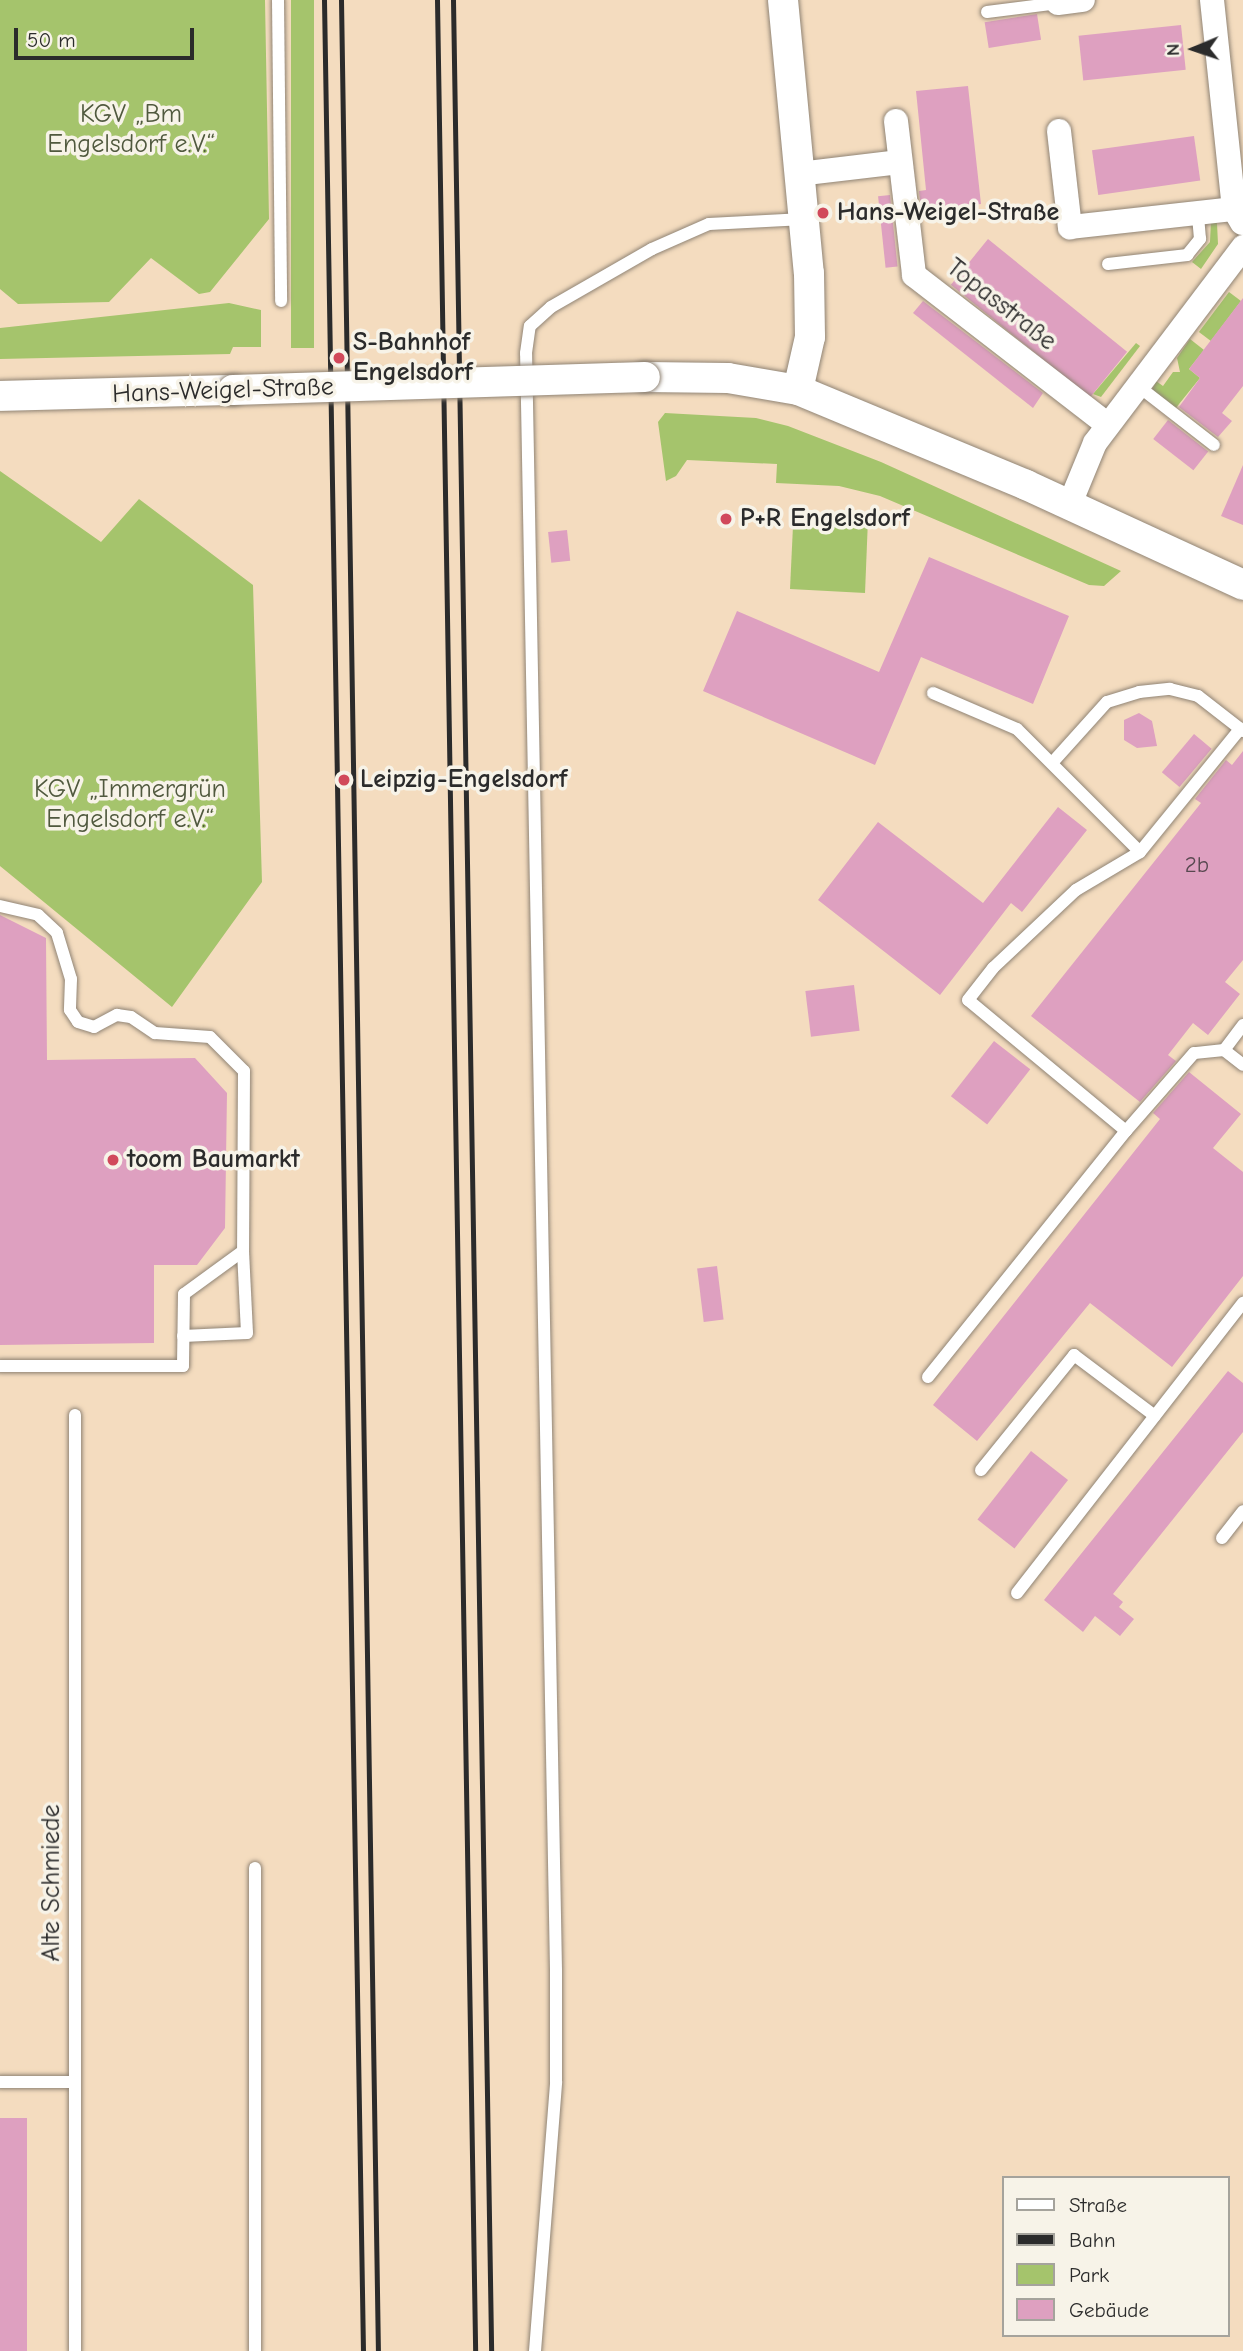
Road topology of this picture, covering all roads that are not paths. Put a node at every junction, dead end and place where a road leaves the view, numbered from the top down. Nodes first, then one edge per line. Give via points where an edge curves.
1 (278, 0) edge
2 (783, 0) edge
3 (1083, 0) edge
4 (1212, 0) edge
5 (1058, 3) joint
6 (987, 12) dead end
7 (896, 121) dead end
8 (1059, 131) dead end
9 (900, 162) junction
10 (799, 174) junction
11 (1198, 214) junction
12 (1240, 214) edge
13 (804, 219) junction
14 (1243, 247) edge
15 (1108, 264) dead end
16 (281, 301) dead end
17 (1138, 386) junction
18 (798, 390) junction
19 (0, 396) edge
20 (1108, 425) junction
21 (1214, 445) dead end
22 (1069, 506) junction
23 (1243, 585) edge
24 (933, 694) dead end
25 (1242, 730) edge
26 (1052, 763) junction
27 (1140, 852) junction
28 (0, 906) edge
29 (1243, 1025) edge
30 (1224, 1050) junction
31 (1243, 1065) edge
32 (1126, 1131) junction
33 (243, 1251) junction
34 (1243, 1303) edge
35 (183, 1336) junction
36 (0, 1366) edge
37 (928, 1377) dead end
38 (75, 1415) dead end
39 (1154, 1416) junction
40 (981, 1469) dead end
41 (1241, 1518) edge
42 (1222, 1538) dead end
43 (1017, 1593) dead end
44 (255, 1868) dead end
45 (0, 2082) edge
46 (75, 2082) junction
47 (75, 2351) edge
48 (255, 2351) edge
49 (535, 2351) edge

1 - 16 lane
2 - 10 street
3 - 5 street
4 - 12 street
5 - 6 lane
7 - 9 street, Topasstraße
8 - 11 street via 1070,227
9 - 10 street
9 - 20 street, Topasstraße via 914,275
10 - 13 street
11 - 12 street
11 - 15 lane via 1200,239 1187,255
13 - 18 street via 810,337
13 - 49 lane via 720,222 653,249 551,307 530,327 526,353 556,1970 556,2082
14 - 17 street
17 - 20 street
17 - 21 lane
18 - 19 street, Hans-Weigel-Straße, bridge via 728,378 645,377
18 - 22 street, Hans-Weigel-Straße
20 - 22 street via 1095,443
22 - 23 street, Hans-Weigel-Straße
24 - 26 lane via 1017,729
25 - 26 lane via 1198,696 1170,689 1139,692 1107,702
25 - 27 lane
26 - 27 lane
27 - 32 lane via 1076,890 993,968 968,1000
28 - 33 lane via 38,915 57,933 71,979 70,1010 78,1022 94,1027 117,1015 131,1017 155,1033 210,1037 244,1071
29 - 30 lane
30 - 31 lane
30 - 32 lane via 1194,1053
32 - 37 lane
33 - 35 lane via 184,1294
33 - 35 lane via 247,1333
34 - 39 lane
35 - 36 lane via 183,1366
38 - 46 lane, Alte Schmiede
39 - 40 lane via 1074,1355
39 - 43 lane
41 - 42 lane
44 - 48 lane
45 - 46 lane
46 - 47 lane, Alte Schmiede

